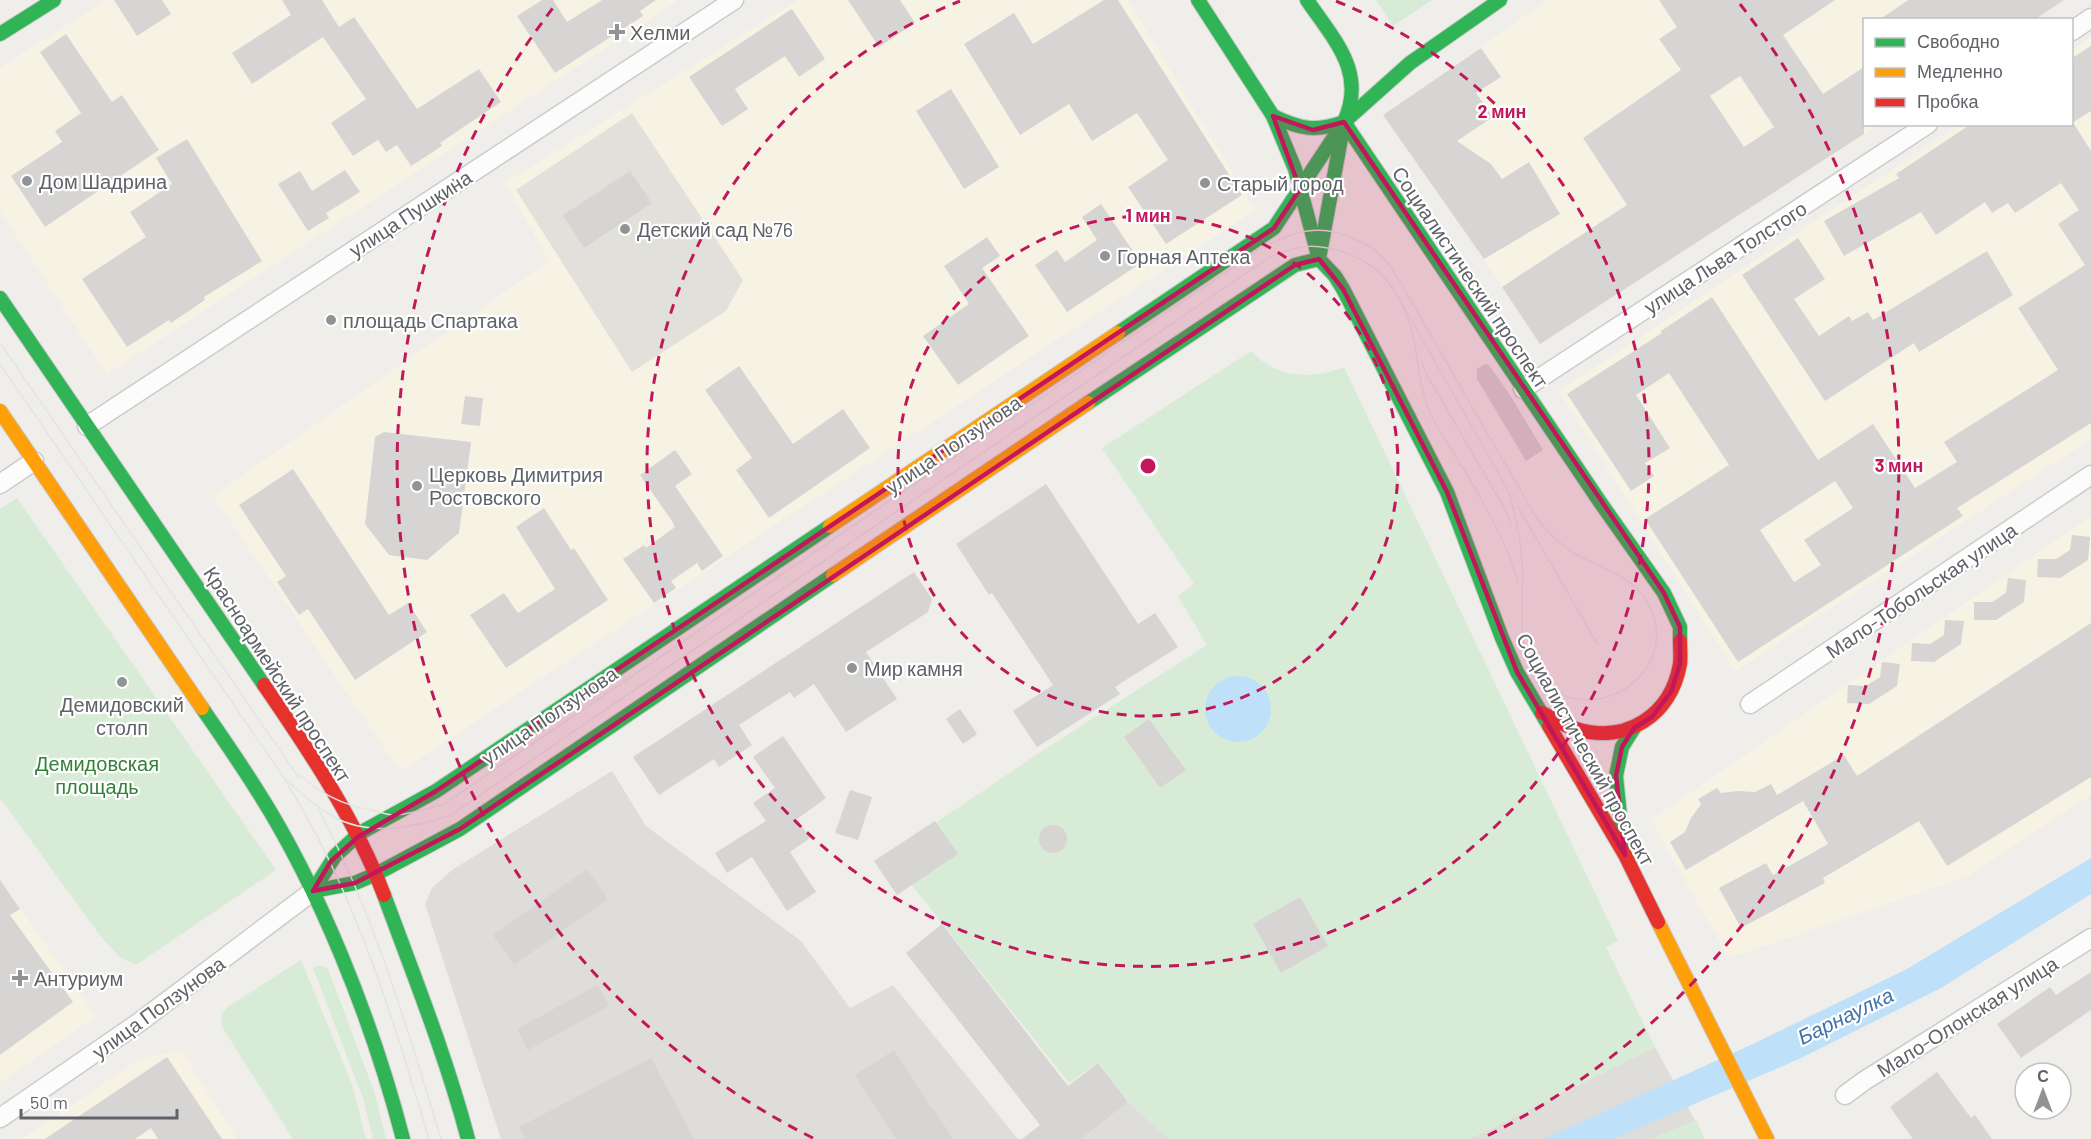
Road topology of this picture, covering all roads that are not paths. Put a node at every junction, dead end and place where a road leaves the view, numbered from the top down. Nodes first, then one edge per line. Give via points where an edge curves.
1 (54, 0) edge
2 (734, 0) edge
3 (1198, 0) edge
4 (1307, 0) edge
5 (1500, 0) edge
6 (2091, 18) edge
7 (2073, 30) edge
8 (0, 34) edge
9 (1273, 116) junction
10 (1344, 122) junction
11 (1925, 126) edge
12 (1300, 189) junction
13 (1319, 259) junction
14 (0, 298) edge
15 (1523, 389) junction
16 (0, 411) edge
17 (87, 426) junction
18 (34, 461) junction
19 (2091, 476) edge
20 (0, 484) edge
21 (1750, 704) dead end
22 (1542, 713) junction
23 (1634, 728) junction
24 (358, 837) junction
25 (1625, 855) junction
26 (376, 874) junction
27 (313, 891) junction
28 (2091, 938) edge
29 (1845, 1095) dead end
30 (0, 1118) edge
31 (1765, 1135) edge
32 (403, 1139) edge
33 (468, 1139) edge

1 - 8 street
2 - 17 street, улица Пушкина
3 - 9 street
4 - 10 street via 1349,65 1352,102
5 - 10 street, улица Ползунова via 1410,63
6 - 7 street
9 - 10 street via 1295,127 1313,130
9 - 12 street
10 - 12 street, улица Ползунова
10 - 13 street
10 - 15 street, Социалистический проспект
11 - 15 street, улица Льва Толстого
12 - 13 street
12 - 24 street, улица Ползунова via 1274,228 436,791
13 - 22 street, Социалистический проспект via 1335,276 1447,492 1502,639
13 - 26 street, улица Ползунова via 1295,265 460,829
14 - 17 street, Красноармейский проспект
15 - 23 street, Социалистический проспект via 1664,592 1680,627 1680,664 1671,692 1652,717
16 - 18 street
17 - 24 street, Красноармейский проспект via 314,758
18 - 20 street
18 - 27 street via 256,788
19 - 21 street, Мало-Тобольская улица
22 - 23 street via 1575,729 1605,734
22 - 25 street, Социалистический проспект
23 - 25 street via 1622,747 1616,776
24 - 26 street, Красноармейский проспект
24 - 27 street, улица Ползунова via 340,850
25 - 31 street, Социалистический проспект
26 - 27 street, улица Ползунова
26 - 33 street, Красноармейский проспект via 429,1015
27 - 30 street, улица Ползунова via 141,1022
27 - 32 street via 362,1013
28 - 29 street, Мало-Олонская улица

